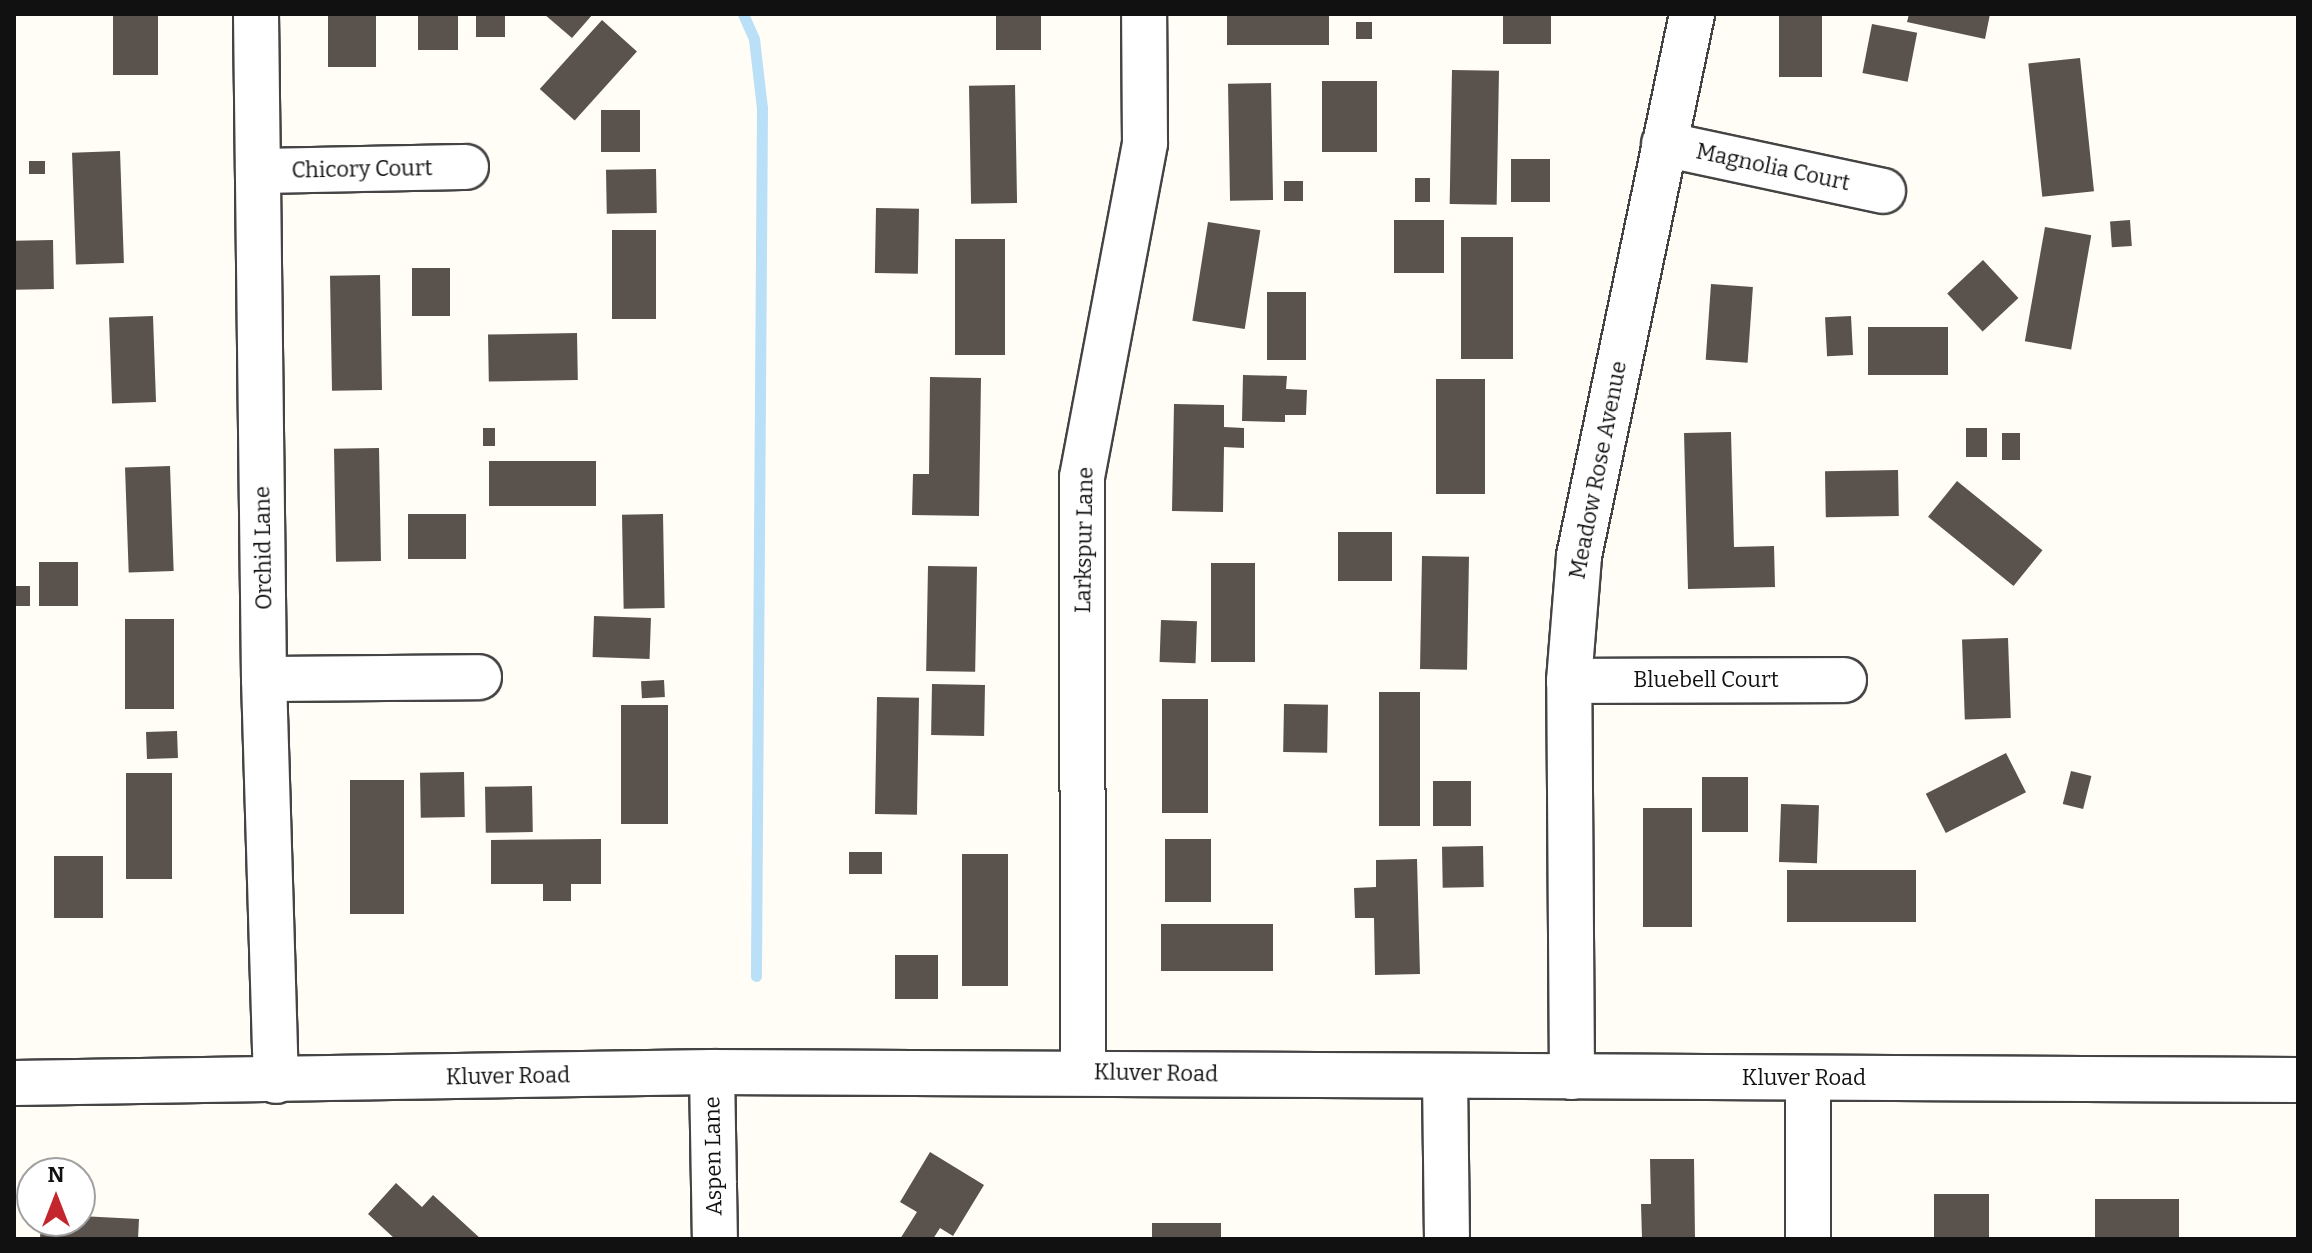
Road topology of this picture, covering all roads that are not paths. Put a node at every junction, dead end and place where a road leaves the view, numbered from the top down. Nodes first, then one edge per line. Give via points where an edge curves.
1 (256, 14) edge
2 (1144, 14) edge
3 (1692, 14) edge
4 (1664, 144) junction
5 (466, 167) dead end
6 (258, 171) junction
7 (1883, 191) dead end
8 (479, 677) dead end
9 (264, 679) junction
10 (1844, 680) dead end
11 (1569, 681) junction
12 (712, 1072) junction
13 (1083, 1072) junction
14 (1445, 1076) junction
15 (1572, 1077) junction
16 (1808, 1078) junction
17 (2298, 1080) edge
18 (276, 1081) junction
19 (14, 1083) edge
20 (715, 1239) edge
21 (1447, 1239) edge
22 (1808, 1239) edge

1 - 6 street, Orchid Lane
2 - 13 street, Larkspur Lane via 1145,143 1082,477
3 - 4 street, Meadow Rose Avenue
4 - 7 street, Magnolia Court
4 - 11 street, Meadow Rose Avenue via 1579,556
5 - 6 street, Chicory Court
6 - 9 street, Orchid Lane
8 - 9 street
9 - 18 street, Orchid Lane
10 - 11 street, Bluebell Court
11 - 15 street, Meadow Rose Avenue
12 - 13 street, Kluver Road
12 - 18 street, Kluver Road
12 - 20 street, Aspen Lane
13 - 14 street, Kluver Road
14 - 15 street, Kluver Road
14 - 21 street
15 - 16 street, Kluver Road
16 - 17 street, Kluver Road
16 - 22 street
18 - 19 street, Kluver Road

